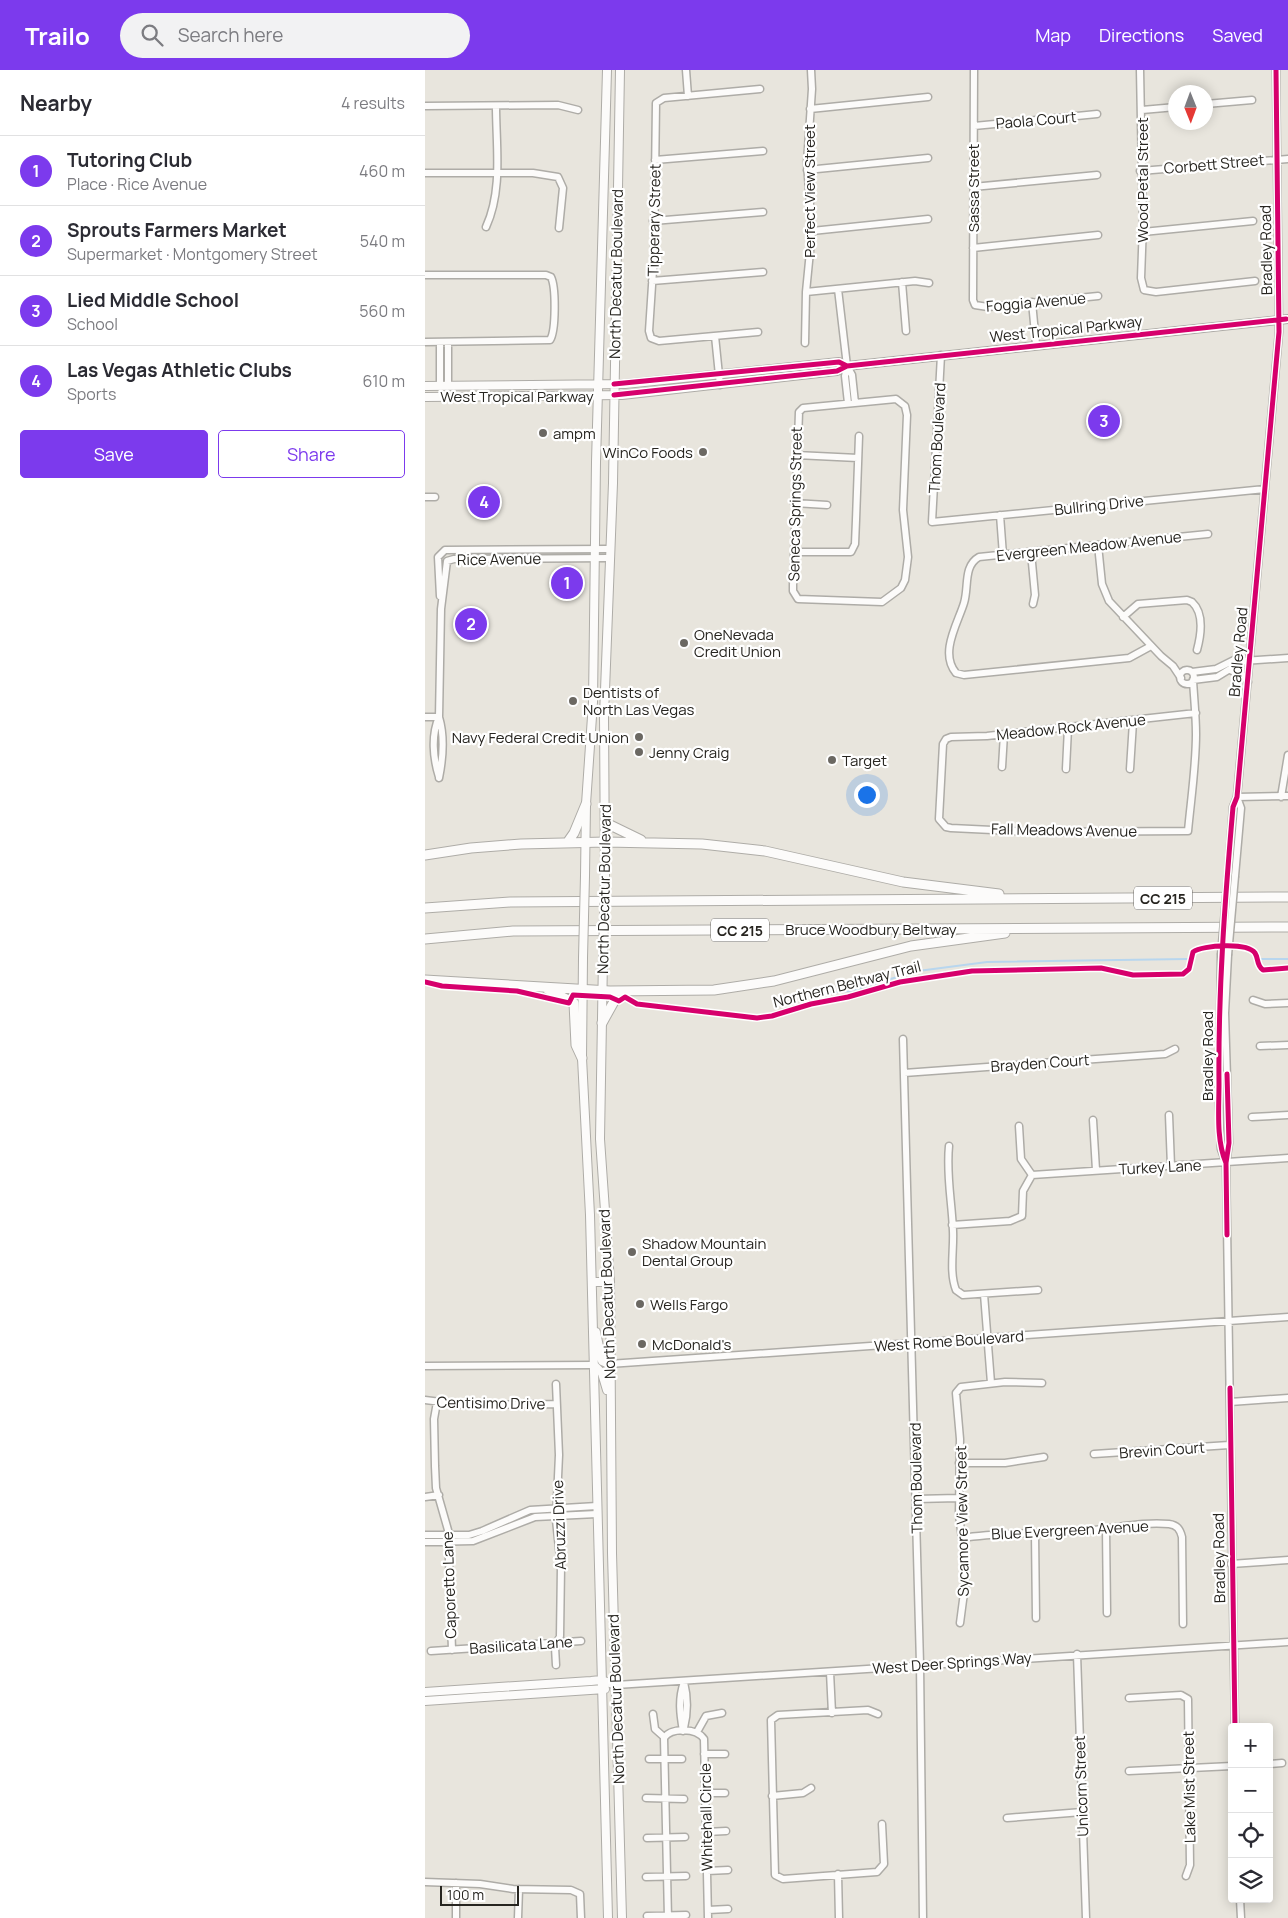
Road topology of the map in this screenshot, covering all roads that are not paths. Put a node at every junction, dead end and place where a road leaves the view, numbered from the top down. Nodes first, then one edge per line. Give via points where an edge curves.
1 (607, 70) edge
2 (620, 70) edge
3 (686, 70) edge
4 (811, 70) edge
5 (974, 70) edge
6 (1141, 70) edge
7 (1277, 70) edge
8 (760, 89) dead end
9 (688, 96) junction
10 (928, 97) dead end
11 (1252, 100) dead end
12 (1213, 103) edge
13 (425, 106) edge
14 (496, 106) junction
15 (1168, 108) edge
16 (810, 109) junction
17 (578, 110) dead end
18 (1142, 110) junction
19 (1097, 114) dead end
20 (974, 126) junction
21 (763, 151) dead end
22 (928, 158) dead end
23 (1288, 158) edge
24 (1278, 159) junction
25 (655, 160) junction
26 (807, 170) junction
27 (1140, 171) junction
28 (497, 172) junction
29 (425, 173) edge
30 (1097, 175) dead end
31 (973, 187) junction
32 (763, 212) dead end
33 (928, 219) dead end
34 (653, 221) junction
35 (1253, 221) dead end
36 (486, 228) dead end
37 (559, 228) dead end
38 (812, 231) junction
39 (1143, 232) junction
40 (1098, 235) dead end
41 (973, 248) junction
42 (763, 272) dead end
43 (425, 275) edge
44 (652, 281) junction
45 (1255, 281) dead end
46 (902, 282) junction
47 (929, 283) dead end
48 (839, 289) junction
49 (805, 292) junction
50 (1098, 296) dead end
51 (1032, 302) junction
52 (975, 305) joint
53 (1284, 319) edge
54 (758, 332) dead end
55 (906, 332) dead end
56 (715, 336) junction
57 (425, 342) edge
58 (440, 342) junction
59 (448, 342) junction
60 (805, 343) dead end
61 (1037, 344) junction
62 (941, 354) junction
63 (440, 359) junction
64 (448, 359) junction
65 (847, 366) junction
66 (789, 367) junction
67 (719, 374) junction
68 (763, 379) junction
69 (599, 384) junction
70 (614, 384) junction
71 (720, 384) junction
72 (444, 385) junction
73 (425, 386) edge
74 (599, 395) junction
75 (445, 396) junction
76 (614, 396) junction
77 (425, 397) edge
78 (851, 403) junction
79 (859, 436) dead end
80 (796, 455) junction
81 (858, 458) junction
82 (1265, 489) junction
83 (435, 496) dead end
84 (425, 497) edge
85 (794, 503) junction
86 (827, 505) dead end
87 (999, 515) junction
88 (932, 522) joint
89 (1207, 534) dead end
90 (1098, 545) junction
91 (595, 549) junction
92 (610, 549) junction
93 (450, 550) junction
94 (531, 550) junction
95 (794, 552) junction
96 (1031, 552) junction
97 (1003, 555) junction
98 (490, 558) junction
99 (531, 558) junction
100 (595, 558) junction
101 (609, 558) junction
102 (1033, 604) dead end
103 (441, 609) junction
104 (1123, 617) junction
105 (1151, 646) junction
106 (1197, 650) dead end
107 (1288, 658) edge
108 (1247, 661) junction
109 (1173, 666) junction
110 (1230, 670) junction
111 (1190, 671) junction
112 (1193, 680) junction
113 (1184, 681) junction
114 (1248, 682) junction
115 (1192, 693) junction
116 (1195, 713) junction
117 (425, 717) edge
118 (439, 717) junction
119 (1133, 722) junction
120 (1068, 728) junction
121 (1004, 734) junction
122 (1288, 755) edge
123 (1003, 767) dead end
124 (1066, 769) dead end
125 (1130, 769) dead end
126 (1237, 797) junction
127 (1285, 797) edge
128 (586, 804) junction
129 (606, 823) junction
130 (942, 824) joint
131 (567, 842) junction
132 (586, 842) junction
133 (606, 842) junction
134 (645, 843) junction
135 (425, 855) edge
136 (1288, 897) edge
137 (1039, 899) junction
138 (425, 908) edge
139 (1288, 927) edge
140 (1055, 928) junction
141 (425, 938) edge
142 (425, 980) edge
143 (543, 986) junction
144 (583, 990) junction
145 (603, 990) junction
146 (625, 991) junction
147 (1253, 1000) dead end
148 (1288, 1002) edge
149 (602, 1023) junction
150 (903, 1039) dead end
151 (1288, 1045) edge
152 (1259, 1046) dead end
153 (1175, 1049) dead end
154 (582, 1058) junction
155 (904, 1073) junction
156 (1169, 1115) dead end
157 (1288, 1115) edge
158 (1252, 1117) dead end
159 (1093, 1120) dead end
160 (1019, 1126) dead end
161 (949, 1146) dead end
162 (1288, 1158) edge
163 (1225, 1163) junction
164 (1171, 1166) junction
165 (1096, 1170) junction
166 (1032, 1174) junction
167 (952, 1225) junction
168 (592, 1269) junction
169 (607, 1270) junction
170 (592, 1282) junction
171 (610, 1282) junction
172 (1038, 1290) dead end
173 (984, 1294) junction
174 (1288, 1317) edge
175 (593, 1318) junction
176 (1229, 1321) junction
177 (987, 1338) junction
178 (912, 1344) junction
179 (609, 1364) junction
180 (594, 1365) junction
181 (425, 1366) edge
182 (991, 1383) junction
183 (1041, 1383) dead end
184 (556, 1384) dead end
185 (1288, 1398) edge
186 (425, 1400) edge
187 (437, 1402) junction
188 (610, 1402) junction
189 (1230, 1402) junction
190 (557, 1404) junction
191 (1229, 1445) junction
192 (1094, 1454) dead end
193 (1044, 1458) dead end
194 (959, 1462) junction
195 (439, 1495) junction
196 (425, 1497) edge
197 (958, 1498) junction
198 (916, 1499) junction
199 (597, 1510) junction
200 (556, 1511) junction
201 (1106, 1529) junction
202 (1035, 1533) junction
203 (425, 1534) edge
204 (448, 1535) junction
205 (962, 1538) junction
206 (425, 1542) edge
207 (449, 1543) junction
208 (1288, 1560) edge
209 (1231, 1564) junction
210 (1107, 1613) dead end
211 (1036, 1618) dead end
212 (960, 1624) dead end
213 (1183, 1624) dead end
214 (581, 1641) dead end
215 (1288, 1642) edge
216 (557, 1643) junction
217 (1233, 1646) junction
218 (452, 1650) junction
219 (431, 1651) dead end
220 (1077, 1654) junction
221 (920, 1664) junction
222 (556, 1665) dead end
223 (830, 1672) junction
224 (601, 1680) junction
225 (684, 1682) junction
226 (616, 1685) junction
227 (602, 1690) junction
228 (425, 1692) edge
229 (1129, 1698) dead end
230 (425, 1700) edge
231 (832, 1712) junction
232 (722, 1713) dead end
233 (653, 1714) dead end
234 (878, 1714) dead end
235 (1235, 1723) edge
236 (683, 1731) junction
237 (697, 1732) junction
238 (664, 1737) junction
239 (704, 1754) junction
240 (725, 1754) dead end
241 (649, 1759) dead end
242 (682, 1759) dead end
243 (664, 1760) junction
244 (1282, 1763) dead end
245 (1273, 1764) edge
246 (1228, 1766) edge
247 (1190, 1767) junction
248 (1129, 1770) dead end
249 (811, 1788) dead end
250 (705, 1793) junction
251 (725, 1793) dead end
252 (772, 1796) junction
253 (646, 1798) dead end
254 (664, 1798) junction
255 (684, 1799) dead end
256 (1081, 1812) junction
257 (1007, 1818) dead end
258 (882, 1824) dead end
259 (727, 1831) dead end
260 (706, 1832) junction
261 (665, 1837) junction
262 (685, 1837) dead end
263 (647, 1838) dead end
264 (728, 1870) dead end
265 (707, 1871) junction
266 (837, 1874) junction
267 (666, 1876) junction
268 (686, 1876) dead end
269 (1186, 1876) dead end
270 (646, 1877) dead end
271 (425, 1882) edge
272 (456, 1883) junction
273 (519, 1890) junction
274 (1240, 1903) edge
275 (728, 1909) dead end
276 (708, 1910) junction
277 (686, 1915) dead end
278 (647, 1916) dead end
279 (668, 1917) edge
280 (456, 1918) edge
281 (518, 1918) edge
282 (581, 1918) edge
283 (608, 1918) edge
284 (623, 1918) edge
285 (708, 1918) edge
286 (839, 1918) edge
287 (923, 1918) edge
288 (1085, 1918) edge
289 (1241, 1918) edge

1 - 69 main road, North Decatur Boulevard
2 - 70 main road, North Decatur Boulevard
3 - 9 street
4 - 16 street, Perfect View Street
5 - 20 street, Sassa Street
6 - 18 street, Wood Petal Street
7 - 24 street, Bradley Road
8 - 9 street
9 - 25 street, Tipperary Street via 664,98 656,103
10 - 16 street
11 - 12 street
13 - 14 street
14 - 17 street via 558,105
14 - 28 street
15 - 18 street
16 - 26 street, Perfect View Street
18 - 27 street, Wood Petal Street
19 - 20 street, Paola Court
20 - 31 street, Sassa Street
21 - 25 street
22 - 26 street
23 - 24 street, Corbett Street
24 - 27 street, Corbett Street
24 - 53 street, Bradley Road
25 - 34 street, Tipperary Street
26 - 38 street, Perfect View Street
27 - 39 street, Wood Petal Street
28 - 29 street
28 - 36 street via 495,202
28 - 37 street via 558,177 563,188
30 - 31 street
31 - 41 street, Sassa Street
32 - 34 street
33 - 38 street
34 - 44 street, Tipperary Street
35 - 39 street
38 - 49 street, Perfect View Street
39 - 45 street, Wood Petal Street via 1141,278 1145,290 1156,292
40 - 41 street
41 - 52 street, Sassa Street
42 - 44 street
43 - 59 street via 551,277 554,302 550,340
44 - 56 street, Tipperary Street via 651,338 659,341
46 - 47 street
46 - 48 street
46 - 55 street
48 - 49 street
48 - 65 street
49 - 60 street, Perfect View Street
50 - 51 street, Foggia Avenue
51 - 52 street, Foggia Avenue via 988,307
51 - 61 street
53 - 61 main road, West Tropical Parkway
53 - 82 street, Bradley Road
54 - 56 street
56 - 67 street
57 - 58 street
58 - 59 street
58 - 63 street
59 - 64 street
61 - 62 main road, West Tropical Parkway
62 - 65 main road, West Tropical Parkway
62 - 88 street, Thom Boulevard
63 - 64 street
63 - 72 street
64 - 72 street
65 - 66 main road, West Tropical Parkway via 839,362
65 - 68 main road, West Tropical Parkway via 837,371
65 - 78 street via 852,375
66 - 67 main road, West Tropical Parkway
66 - 68 main road
67 - 70 main road, West Tropical Parkway
67 - 71 street
68 - 71 main road, West Tropical Parkway
69 - 70 main road, West Tropical Parkway
69 - 72 main road, West Tropical Parkway
69 - 74 main road, North Decatur Boulevard
70 - 76 main road, North Decatur Boulevard
71 - 76 main road, West Tropical Parkway
72 - 73 main road, West Tropical Parkway
72 - 75 street
74 - 75 main road, West Tropical Parkway
74 - 76 main road, West Tropical Parkway
74 - 91 main road, North Decatur Boulevard
75 - 77 main road, West Tropical Parkway
76 - 92 main road, North Decatur Boulevard
78 - 80 street, Seneca Springs Street via 803,408 799,412
78 - 95 street, Seneca Springs Street via 896,399 907,415 903,510 908,557 905,580 895,594 882,602 803,600 795,596
79 - 81 street
80 - 81 street
80 - 85 street, Seneca Springs Street
81 - 95 street via 855,544 851,552
82 - 87 street, Bullring Drive
82 - 108 street, Bradley Road
83 - 84 street
85 - 86 street
85 - 95 street, Seneca Springs Street
87 - 88 street, Bullring Drive
87 - 97 street
89 - 90 street, Evergreen Meadow Avenue
90 - 96 street, Evergreen Meadow Avenue
90 - 104 street via 1102,584 1109,601
91 - 92 street, Rice Avenue
91 - 94 street, Rice Avenue
91 - 100 main road, North Decatur Boulevard
92 - 101 main road, North Decatur Boulevard
93 - 94 street, Rice Avenue
93 - 98 street
93 - 103 street via 443,551 439,557 437,575
94 - 99 street
96 - 97 street, Evergreen Meadow Avenue
96 - 102 street
97 - 105 street, Evergreen Meadow Avenue via 979,557 969,568 964,602 950,649 951,666 956,673 964,675 1129,658
98 - 99 street, Rice Avenue
98 - 103 street, Rice Avenue via 449,560 445,564
99 - 100 street, Rice Avenue
100 - 101 street, Rice Avenue
100 - 128 main road, North Decatur Boulevard via 593,716
101 - 129 main road, North Decatur Boulevard via 604,726
103 - 118 street
104 - 105 street
104 - 106 street via 1138,604 1192,602 1200,615 1201,638
105 - 109 street
107 - 108 street
108 - 110 street
108 - 111 street via 1235,659 1216,669
108 - 114 street, Bradley Road
109 - 111 street
109 - 113 street
110 - 112 street via 1217,677
110 - 114 street
111 - 112 street
111 - 113 street via 1182,673
112 - 113 street
112 - 115 street
113 - 115 street
114 - 126 street, Bradley Road
115 - 116 street
116 - 119 street, Meadow Rock Avenue
116 - 130 street, Fall Meadows Avenue via 1188,831 1035,832 951,828
117 - 118 street
118 - 118 street via 435,727 434,763 439,778 442,763
119 - 120 street, Meadow Rock Avenue
119 - 125 street
120 - 121 street, Meadow Rock Avenue
120 - 124 street
121 - 123 street
121 - 130 street, Meadow Rock Avenue via 951,736 946,739 943,744 939,814
122 - 127 street
126 - 127 street
126 - 163 street, Bradley Road, bridge via 1241,808 1224,955 1229,1143
128 - 131 highway
128 - 132 main road, North Decatur Boulevard
129 - 133 main road, North Decatur Boulevard
129 - 134 highway
131 - 132 highway
131 - 135 highway via 487,846
132 - 133 highway
132 - 144 main road, North Decatur Boulevard, bridge
133 - 134 highway
133 - 145 main road, North Decatur Boulevard, bridge
134 - 137 highway via 753,849 896,881
136 - 137 highway, Bruce Woodbury Beltway / CC 215
137 - 138 highway, Bruce Woodbury Beltway / CC 215 via 511,902
139 - 140 highway, Bruce Woodbury Beltway / CC 215
140 - 141 highway, Bruce Woodbury Beltway / CC 215 via 513,932
140 - 146 highway via 911,946 735,988 682,992
142 - 143 highway
143 - 144 highway
143 - 154 highway via 574,1003 575,1045
144 - 145 highway
144 - 154 main road, North Decatur Boulevard
145 - 146 highway
145 - 149 main road, North Decatur Boulevard
146 - 149 highway via 617,996
147 - 148 street via 1265,1004
149 - 169 main road, North Decatur Boulevard via 600,1139
150 - 155 street, Thom Boulevard
151 - 152 street
153 - 155 street, Brayden Court via 1165,1054
154 - 168 main road, North Decatur Boulevard
155 - 178 street, Thom Boulevard
156 - 164 street
157 - 158 street
159 - 165 street
160 - 166 street via 1021,1159
161 - 167 street via 947,1177
162 - 163 street, Turkey Lane
163 - 164 street, Turkey Lane
163 - 176 street, Bradley Road
164 - 165 street, Turkey Lane
165 - 166 street, Turkey Lane
166 - 167 street via 1023,1191 1022,1216 1010,1221
167 - 173 street via 953,1278 958,1292 963,1295
168 - 169 main road
168 - 170 main road, North Decatur Boulevard
169 - 171 main road, North Decatur Boulevard
170 - 171 main road
170 - 175 main road, North Decatur Boulevard
171 - 179 main road, North Decatur Boulevard
172 - 173 street
173 - 177 street
174 - 176 street, West Rome Boulevard
175 - 179 main road via 602,1361
175 - 180 main road, North Decatur Boulevard
176 - 177 street, West Rome Boulevard
176 - 189 street, Bradley Road
177 - 178 street, West Rome Boulevard
177 - 182 street
178 - 179 street, West Rome Boulevard
178 - 198 street, Thom Boulevard
179 - 188 main road, North Decatur Boulevard
180 - 181 street
180 - 188 main road via 602,1372
180 - 199 main road, North Decatur Boulevard
182 - 183 street
182 - 194 street, Sycamore View Street via 964,1386 955,1396
184 - 190 street, Abruzzi Drive
185 - 189 street
186 - 187 street, Centisimo Drive
187 - 190 street, Centisimo Drive
187 - 195 street, Caporetto Lane via 434,1447
188 - 226 main road, North Decatur Boulevard
189 - 191 street, Bradley Road
190 - 200 street, Abruzzi Drive
191 - 192 street, Brevin Court
191 - 209 street, Bradley Road
193 - 194 street via 1005,1464
194 - 197 street, Sycamore View Street
195 - 196 street
195 - 204 street, Caporetto Lane
197 - 198 street
197 - 205 street, Sycamore View Street
198 - 221 street, Thom Boulevard
199 - 200 street
199 - 224 main road, North Decatur Boulevard
200 - 204 street via 521,1513 469,1535
200 - 207 street via 526,1519 482,1539
200 - 216 street, Abruzzi Drive via 561,1567 560,1636
201 - 202 street, Blue Evergreen Avenue
201 - 210 street
201 - 213 street, Blue Evergreen Avenue via 1167,1524 1177,1527 1182,1537
202 - 205 street, Blue Evergreen Avenue
202 - 211 street
203 - 204 street
204 - 207 street, Caporetto Lane
205 - 212 street, Sycamore View Street via 965,1585
206 - 207 street
207 - 218 street, Caporetto Lane
208 - 209 street
209 - 217 street, Bradley Road
214 - 216 street, Basilicata Lane
215 - 217 street, West Deer Springs Way
216 - 218 street, Basilicata Lane
216 - 222 street, Abruzzi Drive
217 - 220 street, West Deer Springs Way
217 - 235 street, Bradley Road
218 - 219 street, Basilicata Lane
220 - 221 street, West Deer Springs Way
220 - 256 street, Unicorn Street
221 - 223 street, West Deer Springs Way via 907,1668
221 - 287 street, Thom Boulevard
223 - 225 street, West Deer Springs Way
223 - 231 street
224 - 226 main road, West Deer Springs Way
224 - 227 main road, North Decatur Boulevard
224 - 228 main road, West Deer Springs Way
225 - 226 street, West Deer Springs Way
225 - 236 street via 679,1707
226 - 227 main road, West Deer Springs Way
226 - 284 main road, North Decatur Boulevard
227 - 230 main road, West Deer Springs Way
227 - 283 main road, North Decatur Boulevard
229 - 247 street, Lake Mist Street via 1186,1697 1189,1702
231 - 234 street via 868,1710
231 - 252 street via 773,1718 770,1724
232 - 237 street via 706,1716
233 - 238 street via 655,1729
236 - 237 street
236 - 238 street via 671,1732
237 - 239 street, Whitehall Circle via 704,1739
238 - 243 street
239 - 240 street
239 - 250 street, Whitehall Circle
241 - 243 street
242 - 243 street
243 - 254 street
244 - 245 street
246 - 247 street
247 - 248 street
247 - 269 street, Lake Mist Street via 1191,1865
249 - 252 street via 803,1793
250 - 251 street
250 - 260 street, Whitehall Circle
252 - 266 street via 776,1877
253 - 254 street
254 - 255 street
254 - 261 street
256 - 257 street
256 - 288 street, Unicorn Street
258 - 266 street via 883,1867 877,1872
259 - 260 street
260 - 265 street, Whitehall Circle
261 - 262 street
261 - 263 street
261 - 267 street
264 - 265 street
265 - 276 street, Whitehall Circle
266 - 286 street
267 - 268 street
267 - 270 street
267 - 279 street
271 - 272 street
272 - 273 street
272 - 280 street
273 - 281 street
273 - 282 street via 578,1892
274 - 289 street
275 - 276 street
276 - 285 street, Whitehall Circle
277 - 279 street
278 - 279 street

